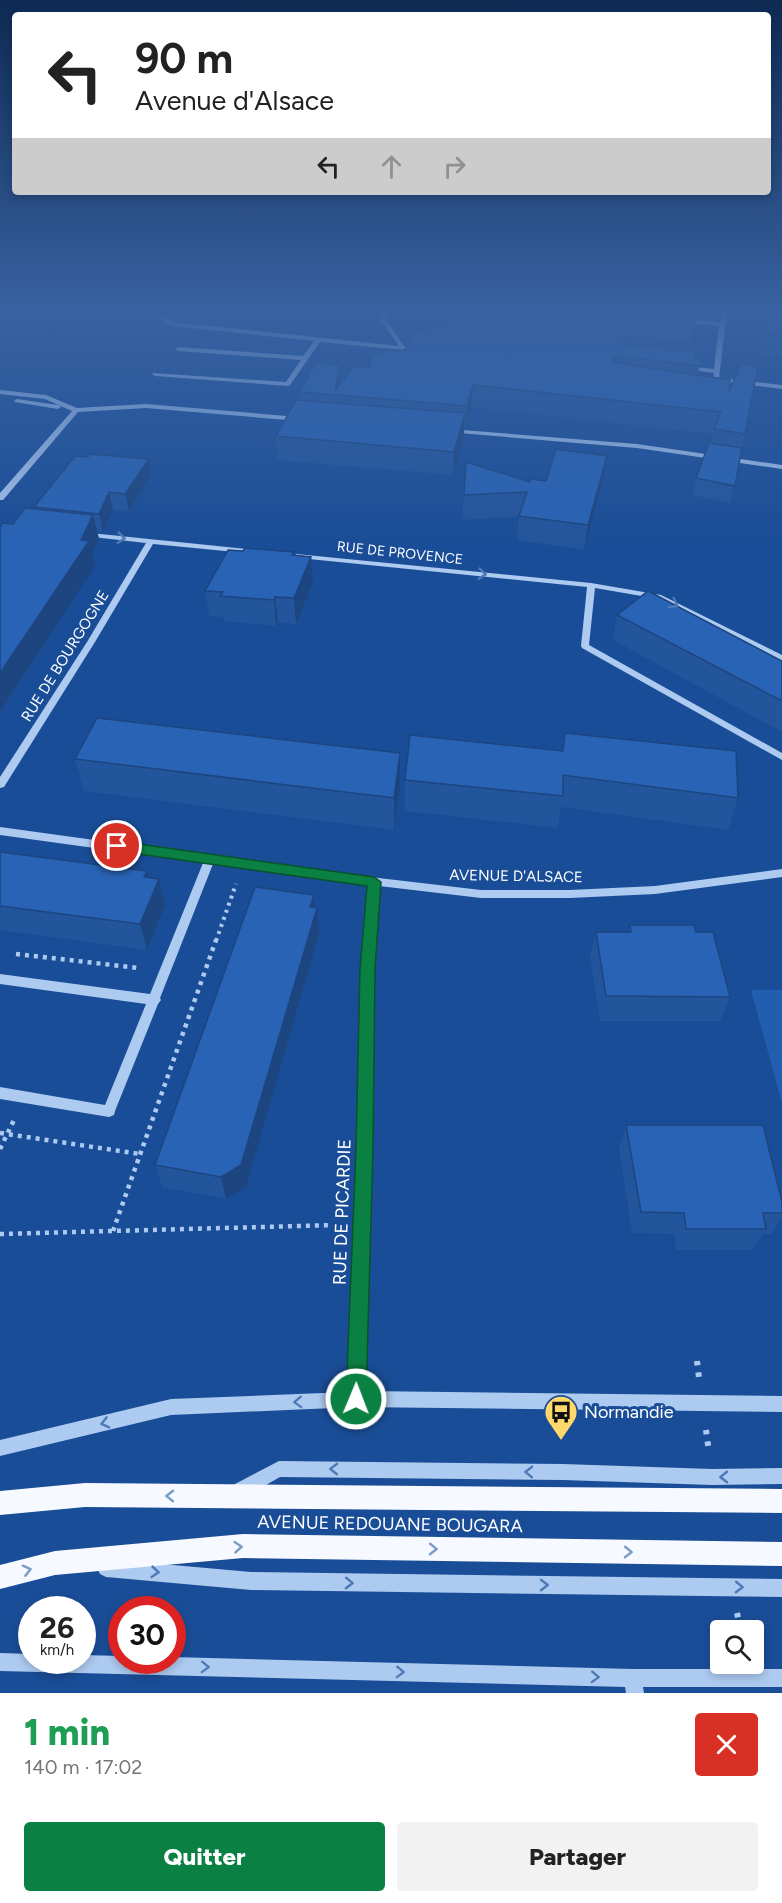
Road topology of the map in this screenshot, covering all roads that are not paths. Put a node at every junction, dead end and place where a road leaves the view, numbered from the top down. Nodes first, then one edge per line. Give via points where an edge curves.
1 (0, 392) edge
2 (0, 399) edge
3 (76, 410) junction
4 (311, 420) edge
5 (442, 430) edge
6 (782, 467) edge
7 (0, 498) edge
8 (71, 532) edge
9 (151, 541) junction
10 (261, 552) edge
11 (293, 556) edge
12 (591, 585) junction
13 (782, 658) edge
14 (782, 757) edge
15 (0, 785) edge
16 (0, 831) edge
17 (210, 859) junction
18 (782, 873) edge
19 (374, 882) junction
20 (0, 979) edge
21 (155, 999) junction
22 (0, 1093) edge
23 (356, 1399) junction
24 (782, 1404) edge
25 (0, 1448) edge
26 (782, 1476) edge
27 (229, 1497) junction
28 (782, 1501) edge
29 (0, 1503) edge
30 (782, 1554) edge
31 (55, 1563) junction
32 (0, 1576) edge
33 (782, 1588) edge
34 (0, 1662) edge
35 (782, 1678) edge
36 (634, 1686) edge

1 - 3 street via 46,397
2 - 3 street
3 - 4 street via 146,406
3 - 7 street
5 - 6 street via 637,446
8 -> 9 street
9 - 10 street
9 - 15 street, RUE DE BOURGOGNE
11 -> 12 street, RUE DE PROVENCE
12 -> 13 street, RUE DE PROVENCE via 662,597
12 - 14 street via 585,646
16 - 17 street, AVENUE D'ALSACE
17 - 19 street, AVENUE D'ALSACE
17 - 21 street
18 - 19 street, AVENUE D'ALSACE via 655,890 570,894 481,894
19 - 23 street, RUE DE PICARDIE
20 - 21 street
21 - 22 street via 109,1111
23 - 24 street
23 -> 25 street via 171,1407
26 -> 27 street via 279,1469
27 - 28 main road, AVENUE REDOUANE BOUGARA
27 -> 29 main road, AVENUE REDOUANE BOUGARA via 86,1495
31 -> 30 main road, AVENUE REDOUANE BOUGARA via 243,1546
32 -> 31 main road, AVENUE REDOUANE BOUGARA
31 -> 33 street via 251,1581
34 -> 36 street
35 - 36 street

